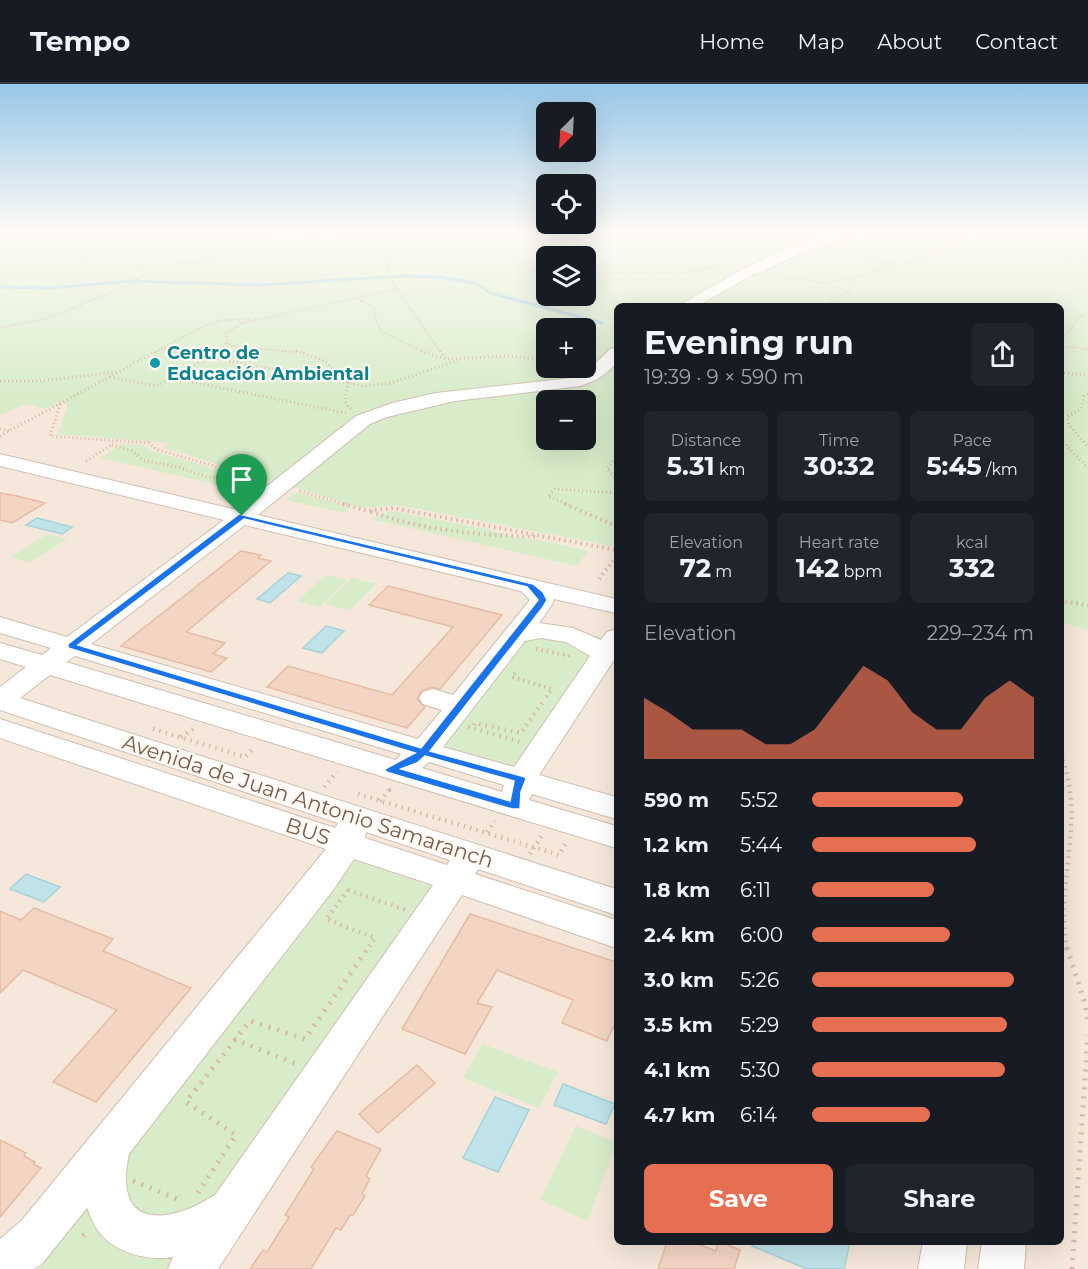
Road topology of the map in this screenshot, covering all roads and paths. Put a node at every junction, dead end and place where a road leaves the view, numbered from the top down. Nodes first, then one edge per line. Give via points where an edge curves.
1 (121, 288) edge
2 (718, 288) edge
3 (838, 288) edge
4 (850, 288) edge
5 (397, 289) joint
6 (848, 293) junction
7 (358, 299) junction
8 (691, 303) edge
9 (829, 303) edge
10 (1088, 312) edge
11 (259, 319) junction
12 (0, 328) edge
13 (1064, 339) edge
14 (227, 343) junction
15 (1064, 346) edge
16 (161, 349) junction
17 (1088, 349) edge
18 (614, 355) edge
19 (208, 358) junction
20 (446, 359) junction
21 (536, 359) edge
22 (459, 360) junction
23 (120, 372) junction
24 (1064, 373) edge
25 (1088, 375) edge
26 (110, 377) junction
27 (0, 381) edge
28 (167, 381) junction
29 (348, 383) junction
30 (1088, 394) edge
31 (60, 404) junction
32 (370, 417) junction
33 (0, 429) edge
34 (10, 431) junction
35 (0, 436) edge
36 (118, 441) junction
37 (1064, 443) edge
38 (112, 446) junction
39 (1088, 447) edge
40 (0, 460) edge
41 (614, 460) edge
42 (86, 461) dead end
43 (1088, 468) edge
44 (614, 476) edge
45 (241, 481) dead end
46 (281, 486) junction
47 (614, 493) edge
48 (368, 511) junction
49 (242, 516) junction
50 (614, 525) edge
51 (552, 538) junction
52 (614, 550) edge
53 (614, 561) edge
54 (599, 579) dead end
55 (530, 585) junction
56 (1064, 602) edge
57 (1088, 605) edge
58 (614, 606) edge
59 (0, 625) edge
60 (603, 644) edge
61 (522, 645) junction
62 (71, 646) junction
63 (0, 651) edge
64 (46, 665) junction
65 (517, 670) dead end
66 (433, 698) dead end
67 (0, 701) edge
68 (464, 720) junction
69 (147, 726) dead end
70 (0, 728) edge
71 (526, 744) dead end
72 (254, 747) dead end
73 (423, 752) junction
74 (1064, 760) edge
75 (341, 767) dead end
76 (390, 769) junction
77 (326, 784) junction
78 (320, 791) dead end
79 (518, 793) junction
80 (614, 808) edge
81 (345, 809) junction
82 (545, 829) dead end
83 (614, 836) edge
84 (566, 843) dead end
85 (534, 847) junction
86 (529, 856) dead end
87 (466, 868) junction
88 (338, 886) dead end
89 (348, 890) junction
90 (614, 902) edge
91 (412, 912) dead end
92 (614, 933) edge
93 (1088, 1022) edge
94 (1088, 1035) edge
95 (228, 1036) dead end
96 (236, 1039) junction
97 (306, 1068) dead end
98 (110, 1147) junction
99 (231, 1209) junction
100 (95, 1221) junction
101 (945, 1245) edge
102 (1004, 1245) edge
103 (0, 1265) edge
104 (191, 1269) edge
105 (941, 1269) edge
106 (1001, 1269) edge
107 (1072, 1269) edge

1 - 12 path via 49,318
2 - 8 street
3 - 6 path
4 - 6 path
5 - 7 path
5 - 20 path
6 - 9 path
7 - 11 path
7 - 20 path via 376,309 374,315 381,331 416,350
10 - 13 path
11 - 14 path via 232,329 226,334
11 - 16 path via 222,320
14 - 19 path
14 - 29 path via 307,354 324,361
15 - 17 path
16 - 19 path
16 - 23 path
18 - 32 street via 592,375 571,383 476,393 408,405
19 - 28 path
19 - 29 path
20 - 22 path
21 - 22 path via 509,356
22 - 29 path via 379,385
23 - 26 path
23 - 27 path
24 - 25 path
26 - 28 path via 155,386
26 - 31 path
28 - 32 path via 187,381
29 - 32 path via 345,399 349,408
30 - 39 path via 1081,409 1067,417
31 - 34 path
31 - 36 path via 50,436
32 - 46 street
33 - 34 path
34 - 35 path
36 - 38 path
36 - 46 path via 149,443 159,450
37 - 43 path
38 - 42 path
38 - 45 path via 132,451 143,460 208,477
40 - 49 street
41 - 44 path via 607,468
46 - 48 path
46 - 49 street
47 - 50 path via 555,489 548,496
48 - 51 path via 397,521 481,535
48 - 51 path via 393,508
49 - 55 street
49 - 62 street
51 - 52 path
53 - 54 path
55 - 58 street
55 - 61 street via 542,600
56 - 57 path
59 - 62 street
60 - 61 path via 575,657
60 - 61 street via 565,633 533,630
60 - 79 street
61 - 68 street
62 - 64 street
62 - 73 street via 245,690
63 - 64 street
64 - 67 street
64 - 76 street
65 - 68 path via 512,677 552,689 521,733
66 - 68 street
67 - 81 street, Avenida de Juan Antonio Samaranch
68 - 71 path
68 - 73 street
69 - 72 path via 244,757
70 - 81 street, BUS
73 - 76 street
73 - 79 street
74 - 93 path via 1074,790 1065,938
75 - 77 path
76 - 79 street
77 - 78 path
77 - 81 path
79 - 80 street
79 - 83 street
81 - 85 path
81 - 87 street, BUS
81 - 98 street via 322,880
82 - 85 path
84 - 85 path via 559,855
85 - 86 path
87 - 90 street, Avenida de Juan Antonio Samaranch
87 - 92 street, BUS
87 - 99 street
88 - 89 path
89 - 91 path
89 - 96 path via 326,919 375,938 305,1039 250,1021
94 - 107 path
95 - 96 path
96 - 97 path
96 - 100 path via 186,1102 237,1135 191,1204 127,1179
98 - 100 street via 102,1170
98 - 103 street via 26,1249
99 - 100 street via 182,1233 161,1235 143,1234 114,1218
99 - 104 street
101 - 105 street
102 - 106 street

